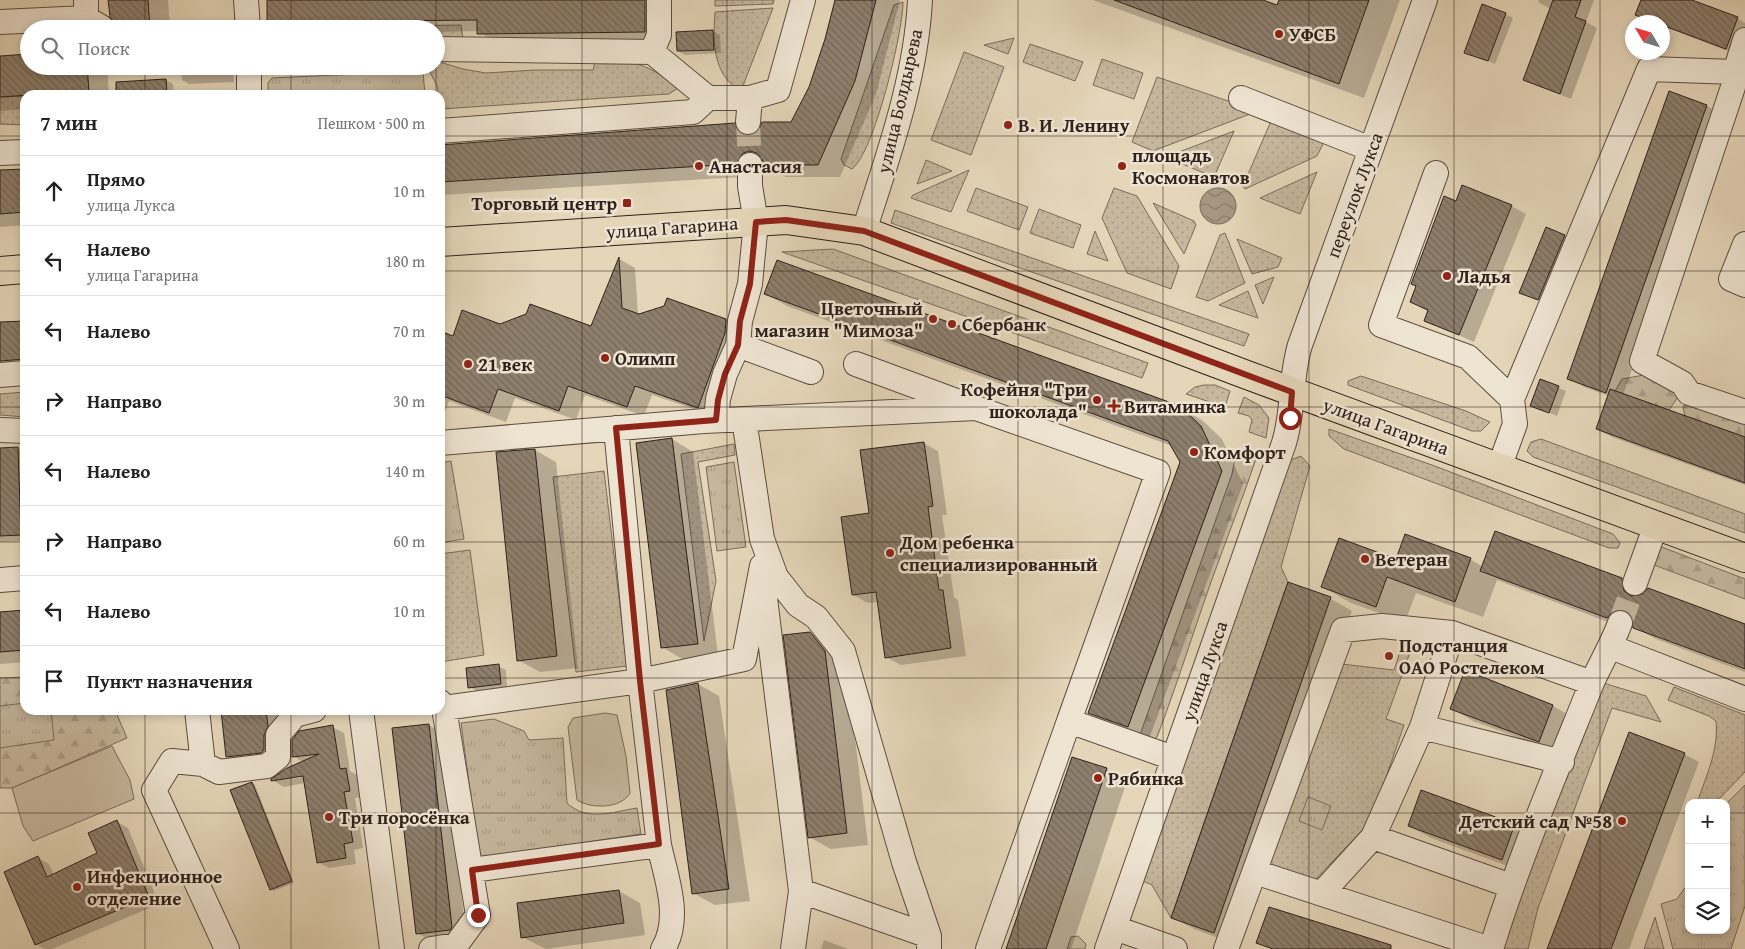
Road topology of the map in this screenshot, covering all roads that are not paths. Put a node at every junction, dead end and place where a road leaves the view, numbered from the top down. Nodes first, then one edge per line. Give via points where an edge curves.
1 (246, 0) edge
2 (659, 0) edge
3 (803, 0) edge
4 (920, 0) edge
5 (1425, 0) edge
6 (91, 15) edge
7 (20, 20) edge
8 (26, 20) edge
9 (247, 20) edge
10 (0, 22) edge
11 (1745, 40) edge
12 (445, 49) edge
13 (652, 52) junction
14 (249, 75) edge
15 (1738, 83) edge
16 (249, 90) edge
17 (708, 98) junction
18 (750, 98) junction
19 (1241, 98) dead end
20 (748, 122) tunnel mouth
21 (445, 131) edge
22 (1371, 149) junction
23 (20, 152) edge
24 (0, 153) edge
25 (750, 165) tunnel mouth
26 (1436, 173) dead end
27 (756, 222) junction
28 (864, 231) junction
29 (445, 242) edge
30 (1745, 244) edge
31 (20, 269) edge
32 (0, 271) edge
33 (1745, 285) edge
34 (738, 345) junction
35 (856, 364) dead end
36 (811, 372) dead end
37 (20, 374) edge
38 (0, 375) edge
39 (1292, 392) junction
40 (1512, 399) junction
41 (976, 408) junction
42 (1745, 412) edge
43 (744, 419) junction
44 (716, 420) junction
45 (616, 428) junction
46 (0, 430) edge
47 (20, 431) edge
48 (445, 442) edge
49 (1499, 468) junction
50 (1656, 525) junction
51 (762, 538) junction
52 (1745, 558) edge
53 (762, 566) junction
54 (20, 578) edge
55 (0, 580) edge
56 (1635, 583) tunnel mouth
57 (1620, 623) tunnel mouth
58 (1452, 633) junction
59 (1612, 647) junction
60 (640, 681) junction
61 (1592, 682) junction
62 (1745, 699) edge
63 (445, 705) edge
64 (198, 715) edge
65 (296, 715) edge
66 (362, 715) edge
67 (444, 715) edge
68 (1069, 721) junction
69 (1422, 727) junction
70 (1173, 758) junction
71 (1562, 762) junction
72 (203, 764) junction
73 (1373, 837) junction
74 (659, 844) junction
75 (472, 870) junction
76 (1254, 872) junction
77 (1511, 886) junction
78 (802, 891) junction
79 (1322, 893) junction
80 (1111, 938) edge
81 (929, 942) edge
82 (458, 947) edge
83 (227, 949) edge
84 (392, 949) edge
85 (431, 949) edge
86 (663, 949) edge
87 (793, 949) edge
88 (988, 949) edge
89 (1175, 949) edge
90 (1226, 949) edge
91 (1491, 949) edge

1 - 9 street
2 - 13 street via 659,35
3 - 18 street via 778,90
4 - 28 street, улица Болдырева via 915,46 892,150
5 - 22 street, переулок Лукса
6 - 8 street
7 - 10 street
11 - 15 street
12 - 13 street
13 - 17 street
14 - 16 street
15 - 40 street via 1649,69
15 - 42 street via 1642,361 1682,383 1689,394
17 - 18 street
17 - 21 street via 693,112
18 - 20 street
19 - 22 street
22 - 39 street, переулок Лукса via 1300,345
23 - 24 street
25 - 27 street
26 - 40 street via 1381,325 1468,357
27 - 28 main road, улица Гагарина via 786,220
27 - 29 main road, улица Гагарина
27 - 34 street via 750,284 740,321
28 - 39 main road, улица Гагарина
30 - 33 street via 1731,279
31 - 32 main road
34 - 36 street
34 - 44 street via 725,374
35 - 41 street
37 - 38 street
39 - 49 main road, улица Гагарина
39 - 70 street, улица Лукса via 1288,431
40 - 49 street via 1516,424
41 - 43 street
41 - 68 street via 1158,472
43 - 44 street
43 - 51 street
44 - 45 street
45 - 48 street
45 - 60 street
46 - 47 street
49 - 50 main road, улица Гагарина
50 - 52 main road, улица Гагарина
50 - 56 street
51 - 53 street
51 - 81 street via 776,577 798,605 816,617 843,651
53 - 60 street via 744,659
53 - 78 street
54 - 55 street
57 - 59 street
58 - 61 street
58 - 69 street
58 - 76 street via 1382,626 1343,630
59 - 61 street
59 - 62 street
60 - 63 street
60 - 74 street
61 - 71 street
64 - 72 street
65 - 72 street via 278,736 278,757 267,766 219,772
66 - 84 street
67 - 75 street
68 - 70 street
68 - 88 street
69 - 71 street
69 - 73 street
70 - 80 street, улица Лукса
71 - 77 street
72 - 83 street via 172,761 154,790
73 - 77 street
73 - 79 street
74 - 75 street
74 - 86 street via 672,909 668,941
75 - 82 street via 478,915
76 - 79 street
76 - 90 street
77 - 91 street
78 - 81 street
78 - 87 street
79 - 91 street
80 - 89 street
82 - 85 street

